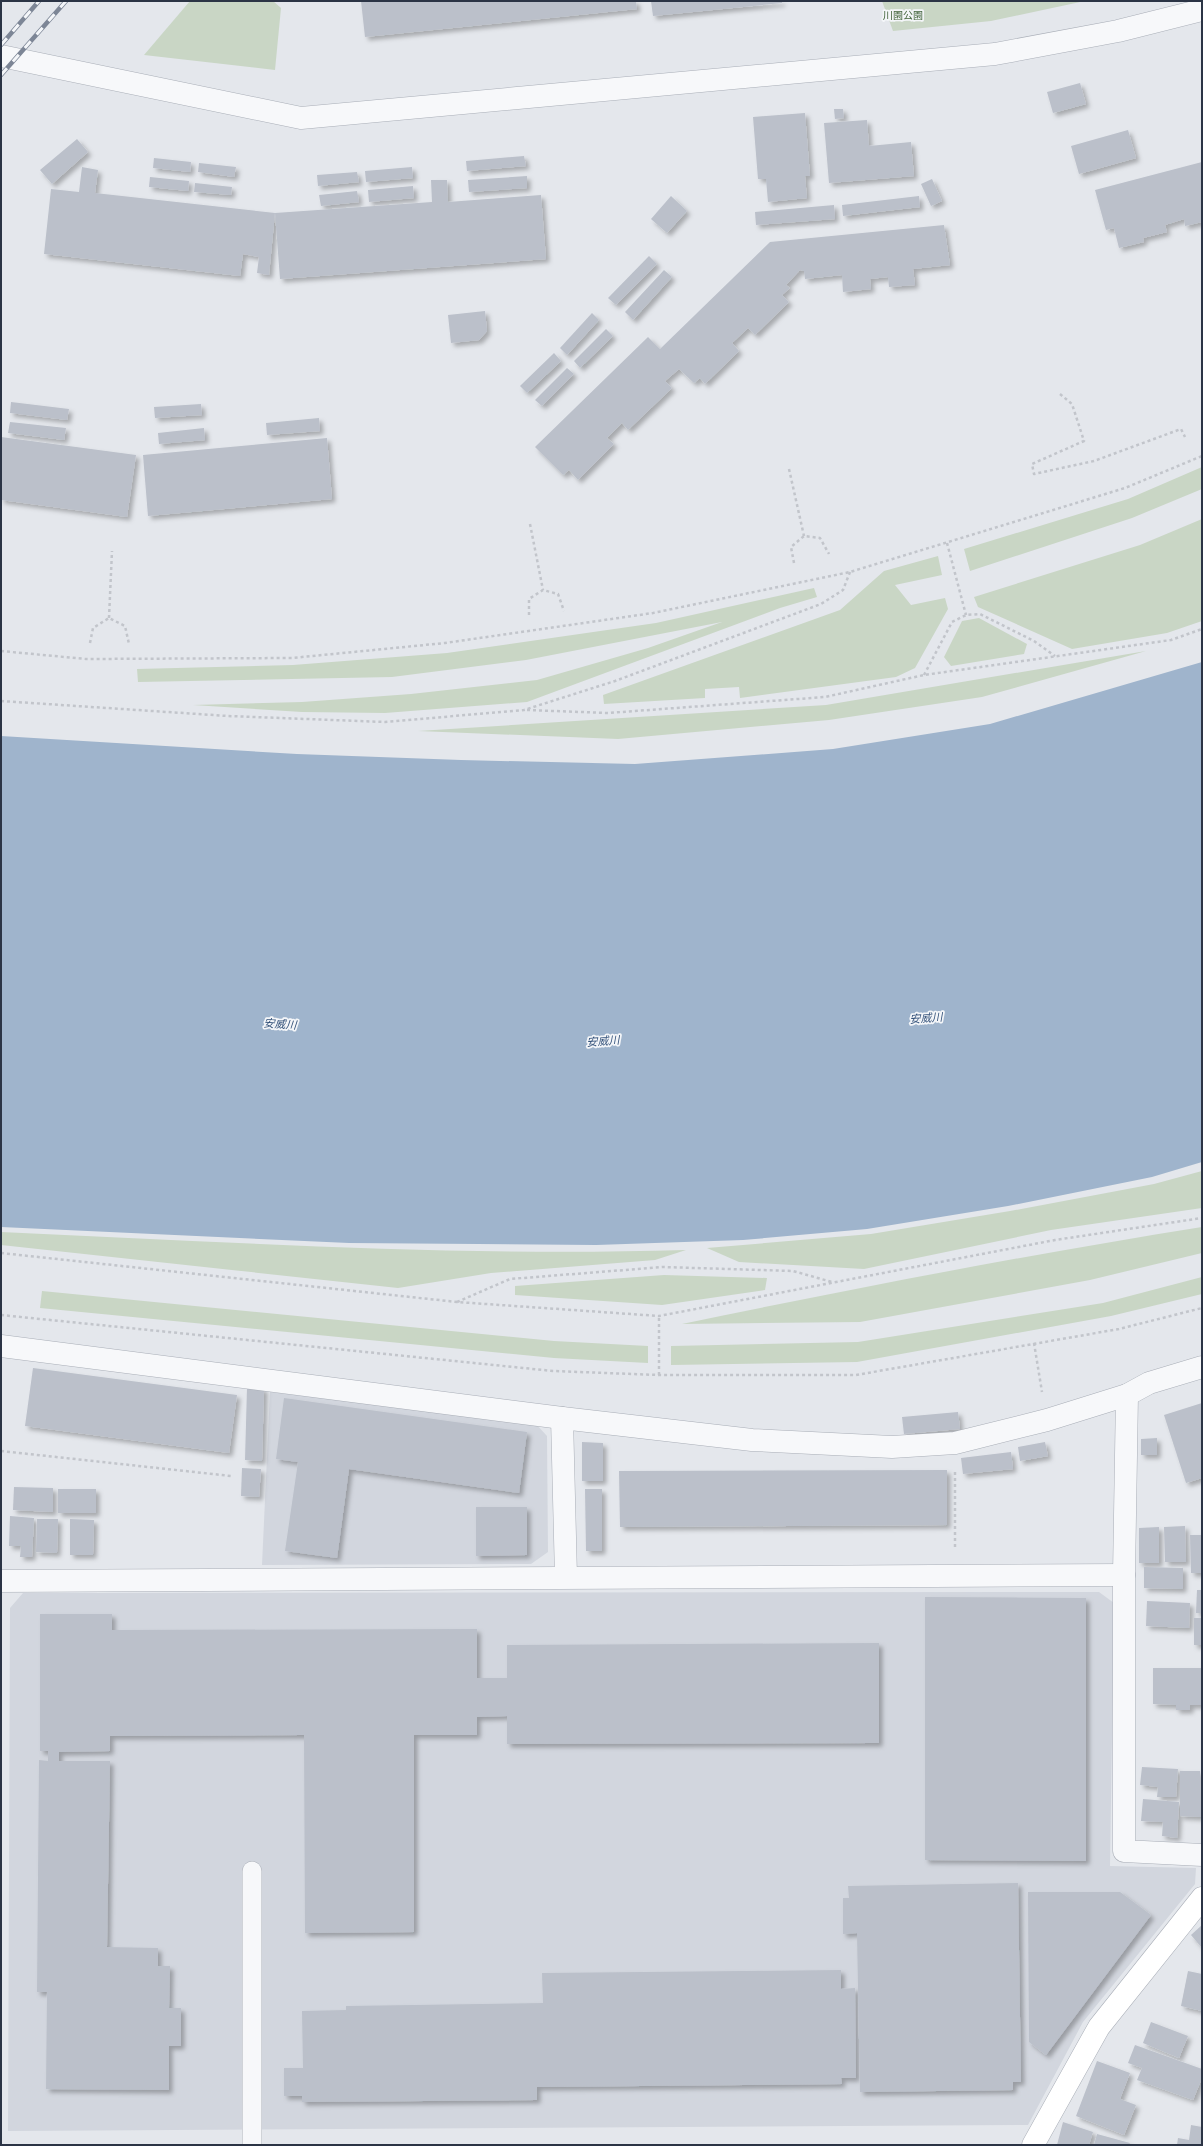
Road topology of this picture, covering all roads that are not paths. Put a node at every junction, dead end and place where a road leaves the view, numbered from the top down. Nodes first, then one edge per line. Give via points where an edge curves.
1 (1202, 10) edge
2 (1, 56) edge
3 (1, 1346) edge
4 (1202, 1367) edge
5 (1127, 1395) junction
6 (562, 1418) junction
7 (1124, 1575) junction
8 (566, 1577) junction
9 (1, 1581) edge
10 (1202, 1855) edge
11 (252, 1871) dead end
12 (1202, 1898) edge
13 (252, 2145) edge
14 (1033, 2145) edge

1 - 2 street via 1118,31 995,54 300,118
3 - 6 street
4 - 5 street via 1149,1384
5 - 6 street via 1047,1420 955,1443 892,1448 752,1440
5 - 7 street
6 - 8 street
7 - 8 street
7 - 10 street via 1124,1851
8 - 9 street
11 - 13 lane
12 - 14 street via 1098,2027

